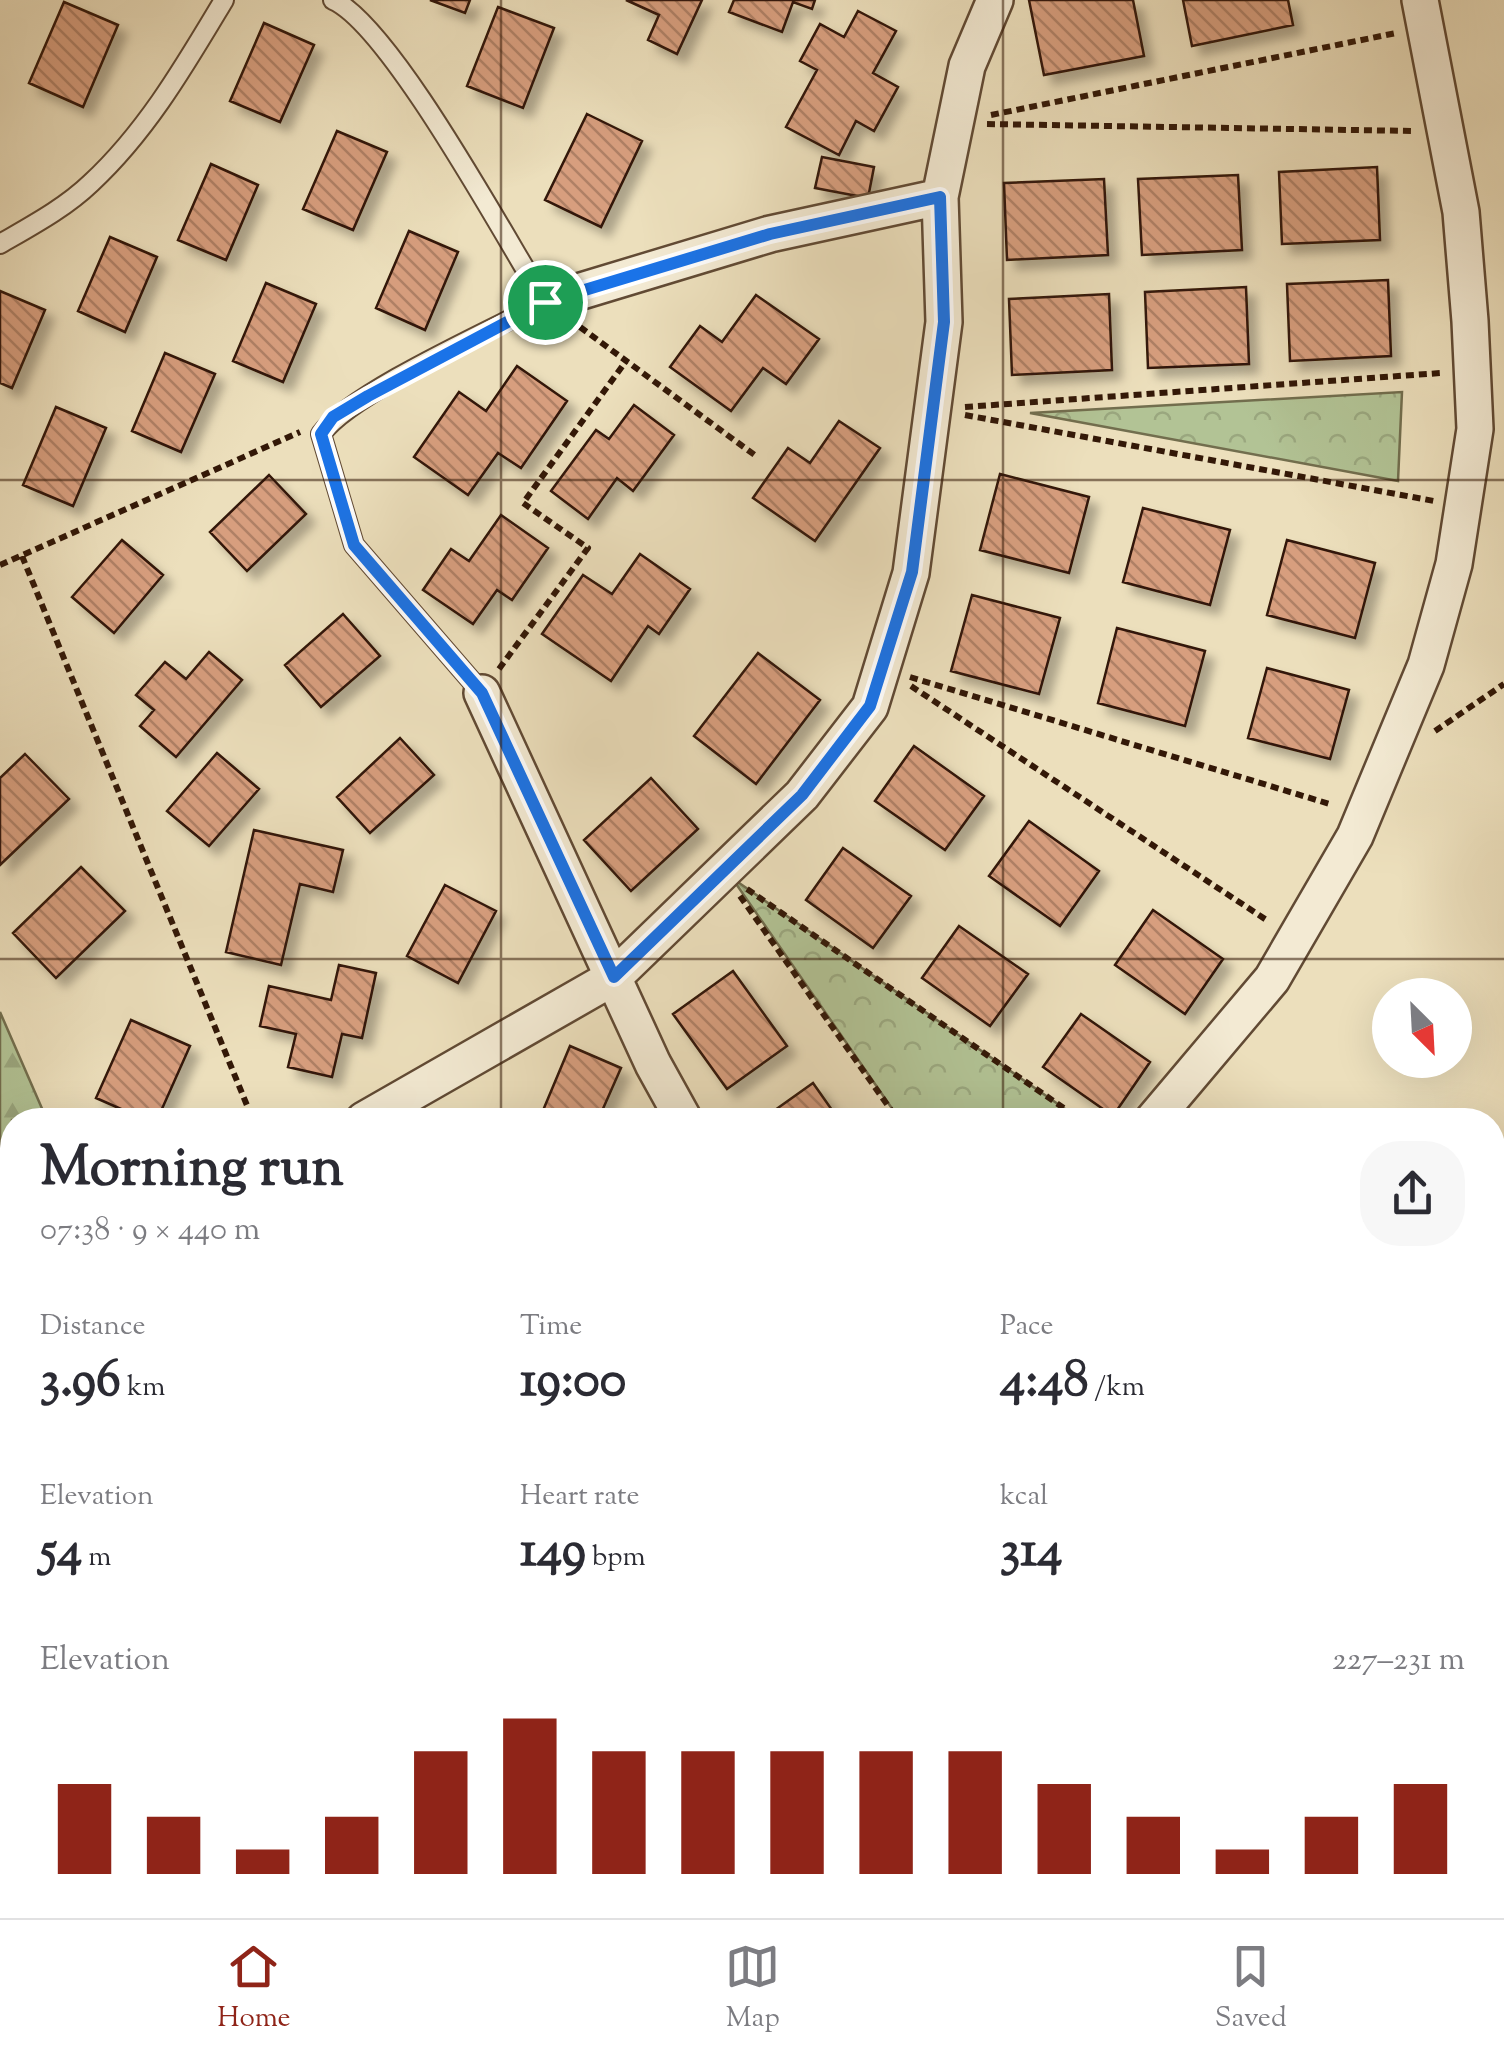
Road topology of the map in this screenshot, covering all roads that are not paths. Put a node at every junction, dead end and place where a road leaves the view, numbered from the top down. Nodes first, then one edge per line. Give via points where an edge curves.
1 (224, 0) edge
2 (333, 0) edge
3 (994, 0) edge
4 (1423, 14) edge
5 (940, 197) junction
6 (0, 244) edge
7 (545, 302) junction
8 (482, 693) joint
9 (614, 977) junction
10 (385, 1108) edge
11 (678, 1108) edge
12 (1163, 1108) edge

1 - 6 lane via 165,97 122,152 88,186
2 - 7 lane via 348,7 392,56
3 - 5 street via 967,66
4 - 12 street via 1462,212 1472,371 1475,428 1454,564 1426,665 1364,814 1272,979
5 - 7 street via 770,234
5 - 9 street via 944,322 912,572 870,706 802,795
7 - 8 lane via 333,417 321,434 354,545
8 - 9 street
9 - 10 street
9 - 11 street

